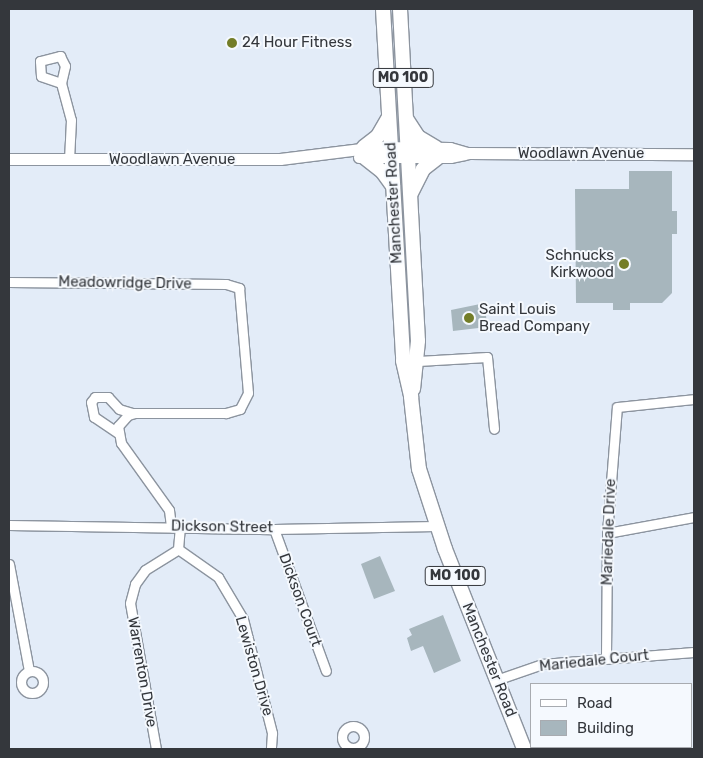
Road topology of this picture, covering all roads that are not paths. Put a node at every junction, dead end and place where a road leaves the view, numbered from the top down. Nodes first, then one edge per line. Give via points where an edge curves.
1 (383, 9) edge
2 (400, 9) edge
3 (62, 83) dead end
4 (389, 116) junction
5 (405, 117) junction
6 (364, 152) junction
7 (391, 152) junction
8 (407, 153) junction
9 (436, 153) junction
10 (694, 154) edge
11 (9, 159) edge
12 (69, 160) junction
13 (393, 186) junction
14 (410, 196) junction
15 (9, 282) edge
16 (418, 361) junction
17 (411, 397) junction
18 (694, 399) edge
19 (132, 414) junction
20 (494, 429) dead end
21 (118, 433) junction
22 (694, 517) edge
23 (9, 525) edge
24 (175, 526) junction
25 (436, 526) junction
26 (274, 529) junction
27 (608, 532) junction
28 (178, 549) junction
29 (9, 564) edge
30 (694, 652) edge
31 (606, 657) junction
32 (29, 671) dead end
33 (326, 671) dead end
34 (496, 680) junction
35 (156, 749) edge
36 (270, 749) edge
37 (524, 749) edge

1 - 4 main road, Manchester Road / MO 100
2 - 5 main road, Manchester Road / MO 100
3 - 12 street via 71,120
4 - 6 main road
4 - 7 main road, Manchester Road / MO 100
5 - 8 main road, Manchester Road / MO 100
5 - 9 main road via 418,137
6 - 7 street, Woodlawn Avenue
6 - 12 street, Woodlawn Avenue via 264,160
6 - 13 main road
7 - 8 street, Woodlawn Avenue
7 - 13 main road, Manchester Road / MO 100
8 - 9 street, Woodlawn Avenue
8 - 14 main road, Manchester Road / MO 100
9 - 10 street, Woodlawn Avenue
9 - 14 main road via 422,169
11 - 12 street, Woodlawn Avenue
13 - 17 main road, Manchester Road / MO 100 via 403,361
14 - 16 main road, Manchester Road / MO 100
15 - 19 street, Meadowridge Drive via 226,284 240,288 248,393 240,409 226,413
16 - 17 main road, Manchester Road / MO 100
16 - 20 street via 487,357
17 - 25 main road, Manchester Road / MO 100 via 419,469
18 - 27 street, Mariedale Drive via 617,407
19 - 21 street via 122,420
19 - 21 street via 119,409 108,397 95,397 91,402 94,417
21 - 24 street via 169,510
22 - 27 street
23 - 24 street, Dickson Street
24 - 26 street, Dickson Street
24 - 28 street
25 - 26 street, Dickson Street
25 - 34 main road, Manchester Road / MO 100
26 - 33 street, Dickson Court
27 - 31 street, Mariedale Drive
28 - 35 street, Warrenton Drive via 145,570 135,584 130,603
28 - 36 street, Lewiston Drive via 218,577 243,619 272,733
29 - 32 street
30 - 31 street, Mariedale Court
31 - 34 street, Mariedale Court via 542,664
34 - 37 main road, Manchester Road / MO 100

